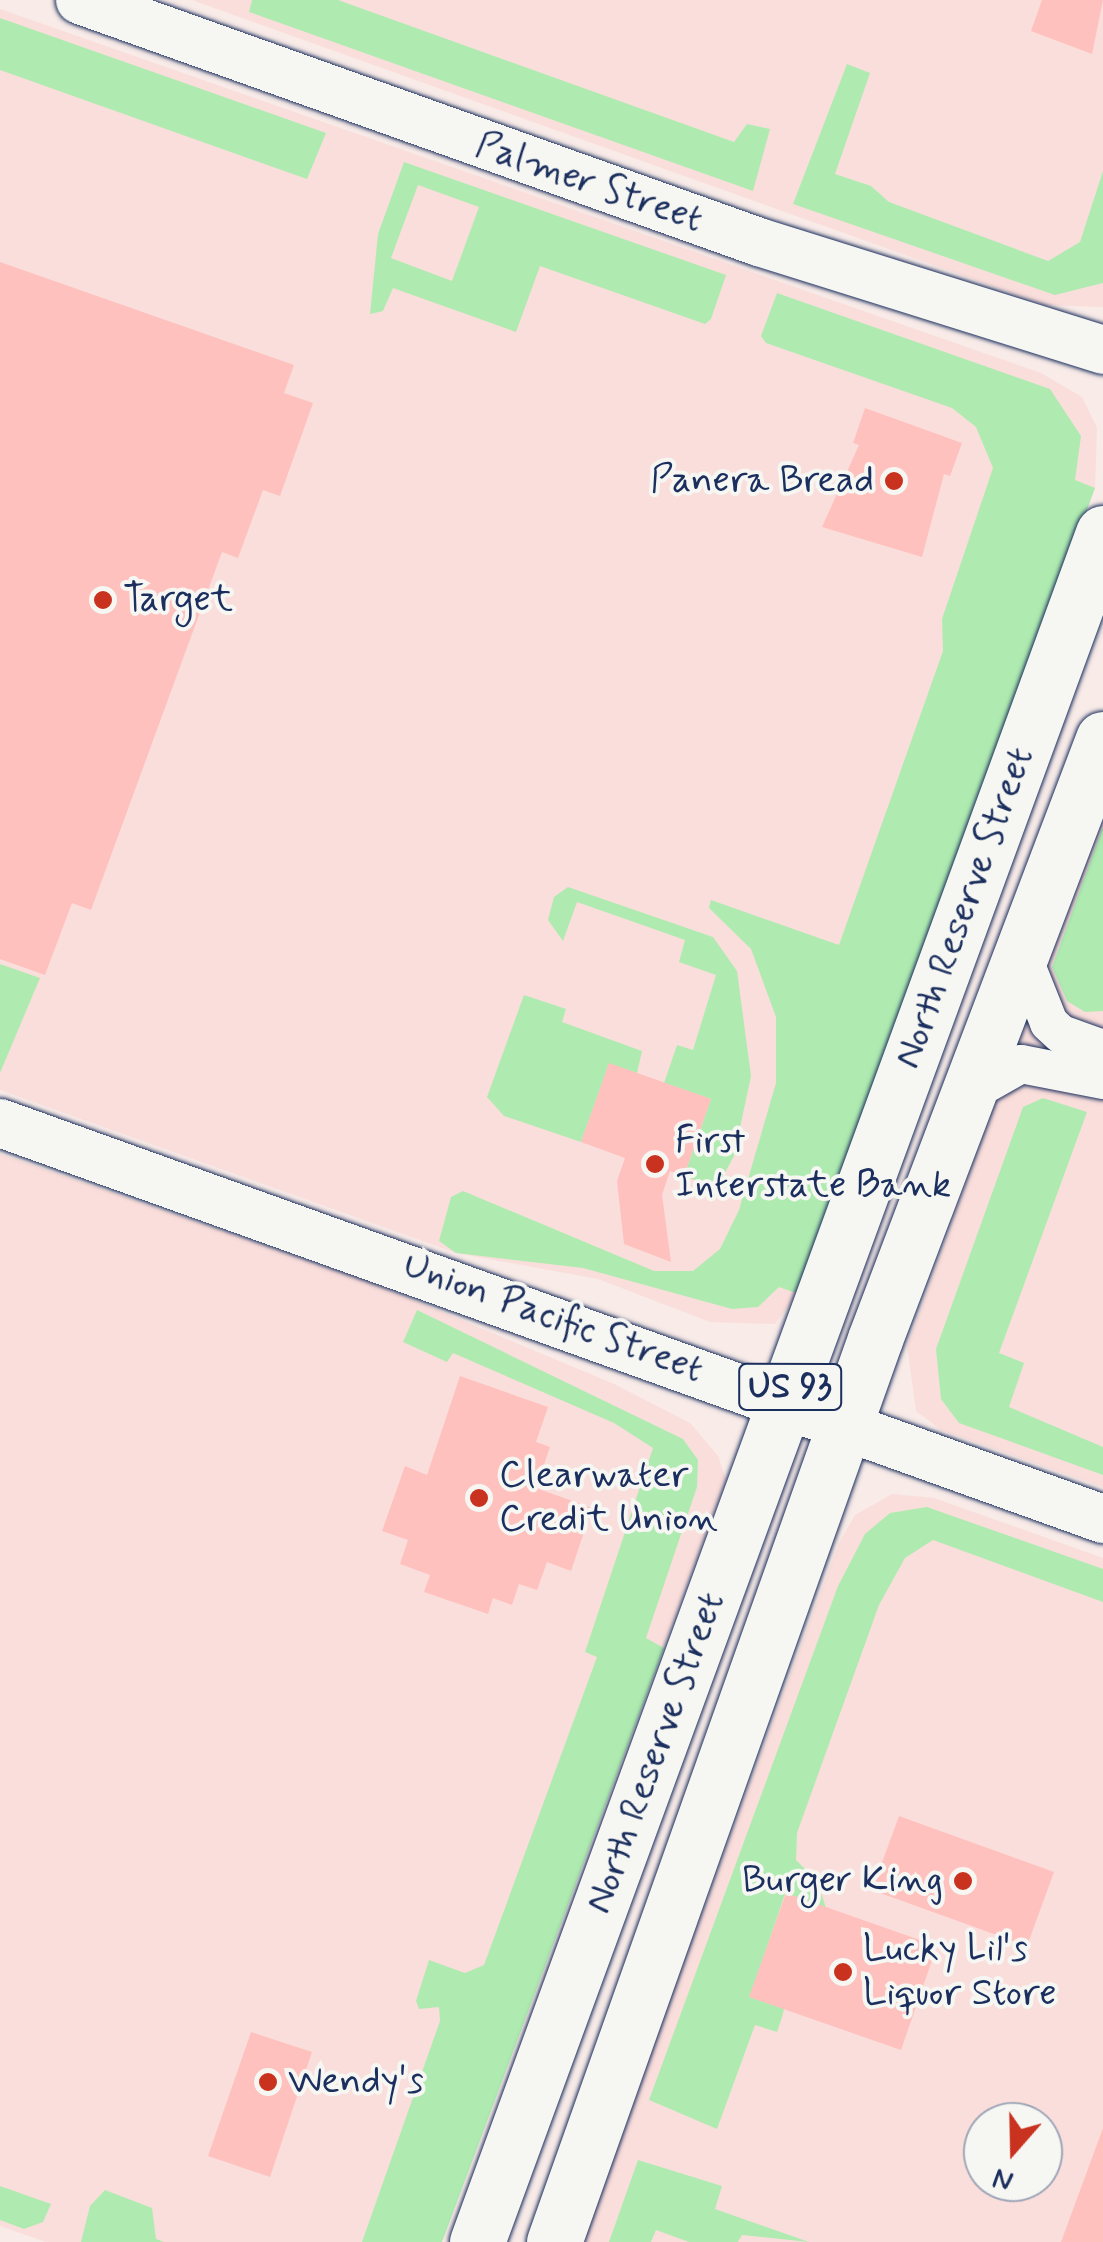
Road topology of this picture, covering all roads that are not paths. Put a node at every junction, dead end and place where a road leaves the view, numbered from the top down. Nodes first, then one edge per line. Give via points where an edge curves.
1 (80, 0) edge
2 (1103, 350) edge
3 (1103, 532) edge
4 (1103, 739) edge
5 (1022, 956) junction
6 (1103, 1049) edge
7 (1103, 1080) edge
8 (968, 1094) junction
9 (0, 1123) edge
10 (785, 1400) junction
11 (847, 1422) junction
12 (1103, 1519) edge
13 (476, 2242) edge
14 (554, 2242) edge

1 - 2 street, Palmer Street via 722,229
3 - 10 highway, North Reserve Street / US 93
4 - 5 highway, North Reserve Street / US 93
5 - 6 street via 1049,1022 1061,1034
5 - 8 highway, North Reserve Street / US 93
7 - 8 street via 1021,1064
8 - 11 highway, North Reserve Street / US 93
9 - 10 street, Union Pacific Street
10 - 11 street, Union Pacific Street
10 - 13 highway, North Reserve Street / US 93
11 - 12 street, Union Pacific Street
11 - 14 highway, North Reserve Street / US 93

